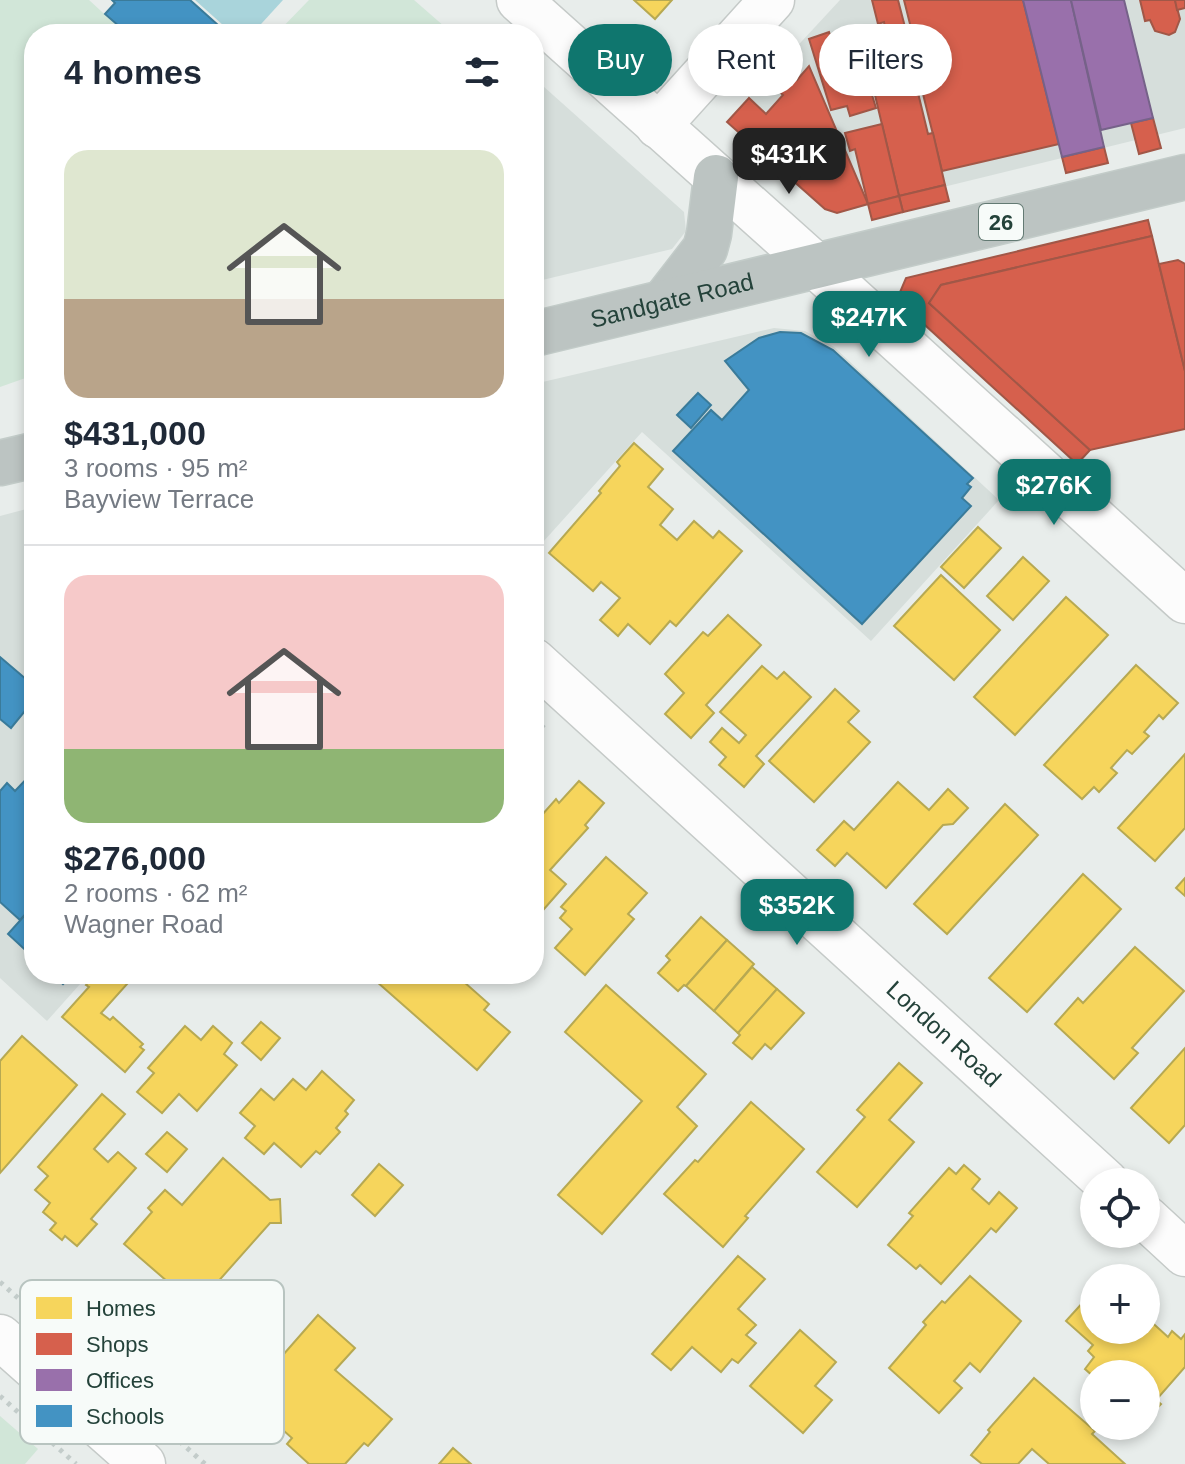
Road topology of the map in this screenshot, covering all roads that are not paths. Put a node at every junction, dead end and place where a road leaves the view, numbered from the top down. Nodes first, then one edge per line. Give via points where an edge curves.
1 (519, 0) edge
2 (772, 0) edge
3 (658, 126) junction
4 (716, 177) junction
5 (1185, 177) edge
6 (816, 266) junction
7 (664, 302) junction
8 (544, 332) edge
9 (24, 457) edge
10 (0, 463) edge
11 (1185, 601) edge
12 (544, 670) edge
13 (1091, 1168) edge
14 (1160, 1231) edge
15 (1185, 1254) edge
16 (0, 1337) edge
17 (20, 1355) edge
18 (120, 1444) edge
19 (143, 1464) edge

1 - 3 street
2 - 3 street
3 - 4 street
4 - 6 street
4 - 7 highway via 705,249
5 - 6 highway, Sandgate Road / 26
6 - 7 highway, Sandgate Road / 26
6 - 11 street
7 - 8 highway, Sandgate Road / 26
9 - 10 highway
12 - 13 street, London Road
14 - 15 street
16 - 17 street
18 - 19 street

